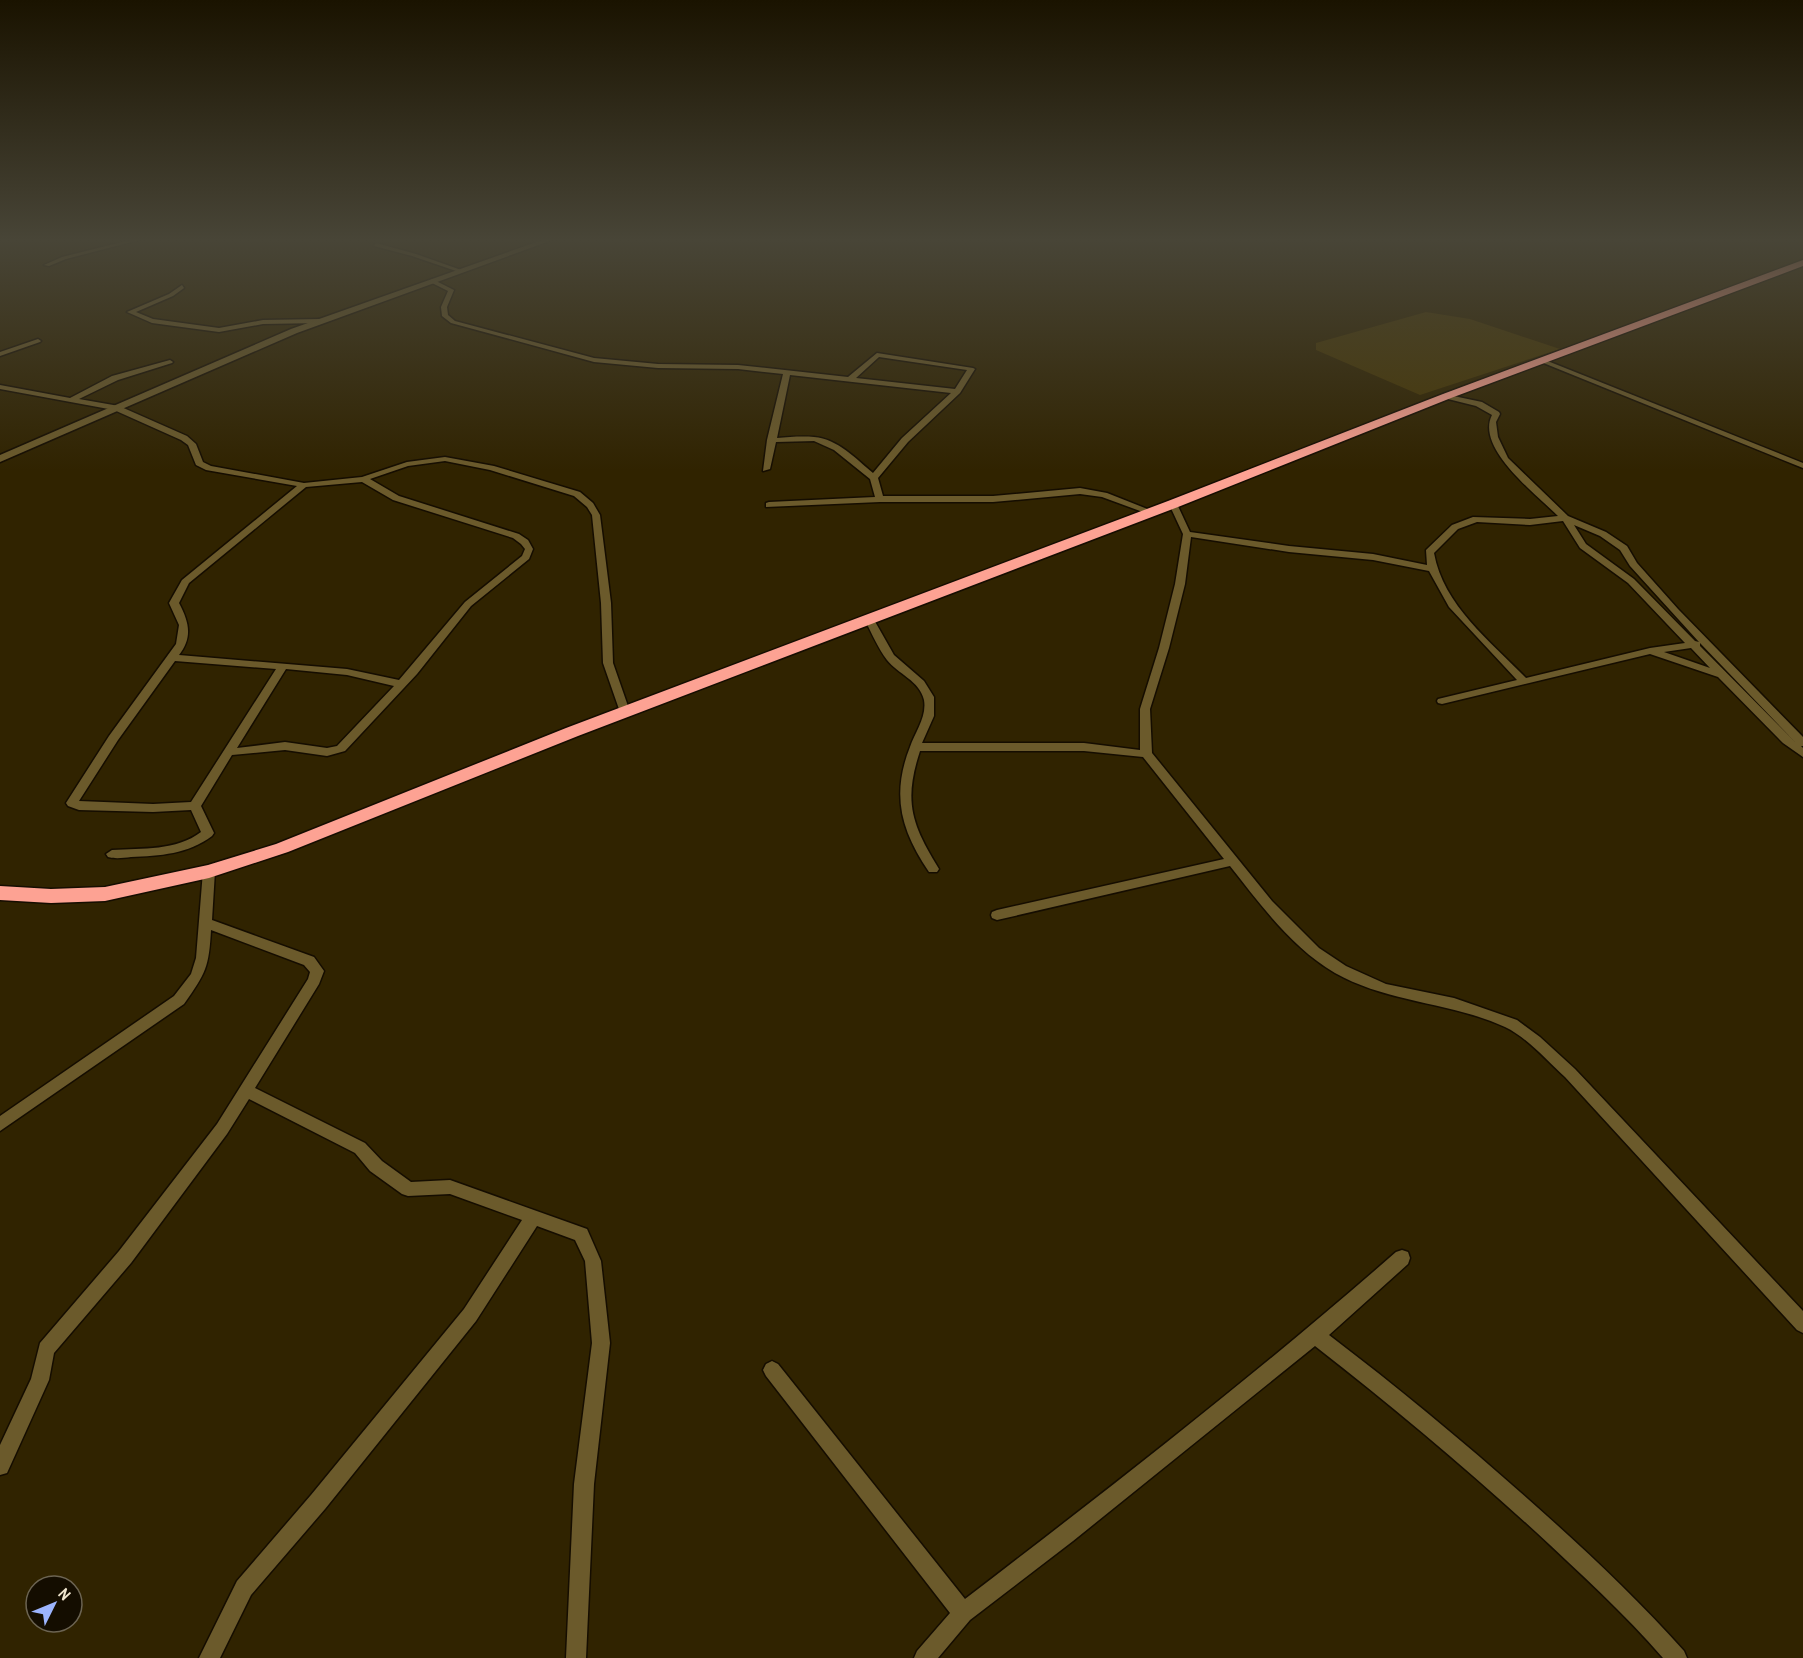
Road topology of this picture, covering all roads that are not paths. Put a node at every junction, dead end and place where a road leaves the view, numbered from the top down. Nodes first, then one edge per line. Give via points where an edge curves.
1 (141, 316) edge
2 (334, 316) edge
3 (447, 316) edge
4 (1654, 316) edge
5 (321, 321) junction
6 (38, 341) dead end
7 (0, 354) edge
8 (1545, 360) junction
9 (170, 362) dead end
10 (787, 372) junction
11 (851, 378) junction
12 (0, 387) edge
13 (957, 390) junction
14 (1447, 396) junction
15 (73, 399) junction
16 (116, 408) junction
17 (771, 440) junction
18 (0, 459) edge
19 (1803, 464) edge
20 (766, 469) dead end
21 (874, 478) junction
22 (363, 479) junction
23 (304, 485) junction
24 (880, 499) junction
25 (1173, 504) junction
26 (769, 505) dead end
27 (1151, 512) junction
28 (1565, 518) junction
29 (1187, 534) junction
30 (1633, 564) junction
31 (1611, 566) junction
32 (1432, 569) junction
33 (870, 620) junction
34 (1692, 644) junction
35 (1706, 644) junction
36 (1650, 651) junction
37 (172, 658) junction
38 (283, 666) junction
39 (1721, 675) junction
40 (1524, 681) junction
41 (401, 684) junction
42 (1442, 701) dead end
43 (625, 712) junction
44 (1802, 746) edge
45 (915, 747) junction
46 (230, 752) junction
47 (1146, 754) junction
48 (195, 806) junction
49 (112, 854) dead end
50 (1233, 861) junction
51 (933, 869) dead end
52 (208, 871) junction
53 (0, 893) edge
54 (997, 915) dead end
55 (205, 922) junction
56 (246, 1090) junction
57 (0, 1124) edge
58 (533, 1216) junction
59 (1402, 1258) dead end
60 (1803, 1324) edge
61 (1315, 1335) junction
62 (772, 1370) dead end
63 (0, 1466) edge
64 (963, 1613) junction
65 (209, 1658) edge
66 (576, 1658) edge
67 (924, 1658) edge
68 (1677, 1658) edge

1 - 5 street via 219,330 262,322
2 - 5 street
3 - 10 street via 453,322 594,360
4 - 8 highway
5 - 16 street
6 - 7 street
8 - 14 highway
8 - 19 street
9 - 15 street via 115,378
10 - 11 street
10 - 17 street
11 - 13 street
11 - 13 street via 878,355 971,369
12 - 15 street
13 - 21 street via 905,440
14 - 25 highway
14 - 28 street via 1479,404 1496,414 1492,422 1494,437 1505,459
15 - 16 street
16 - 18 street
16 - 23 street via 184,438 192,444 202,466
17 - 20 street
17 - 21 street via 824,441
21 - 24 street
22 - 23 street
22 - 41 street via 396,498 516,536 529,549 526,557 468,604
22 - 43 street via 407,464 445,459 491,468 577,494 590,505 596,515 605,592 608,663
23 - 37 street via 185,582 174,603 185,632 182,646
24 - 26 street
24 - 27 street via 993,499 1080,491
25 - 27 highway
25 - 29 street
27 - 33 highway
28 - 30 street via 1615,541
28 - 31 street via 1583,546
28 - 32 street via 1468,521 1429,552
29 - 32 street via 1373,557
29 - 47 street via 1180,584 1145,709
30 - 31 street
30 - 35 street
31 - 34 street via 1655,604
32 - 40 street via 1452,605
33 - 43 highway
33 - 45 street via 890,657 928,693 930,706
34 - 35 street
34 - 36 street
34 - 39 street
35 - 44 street
36 - 39 street
36 - 40 street
37 - 38 street
37 - 48 street via 113,738 72,803 153,808
38 - 41 street via 346,672
38 - 46 street
39 - 44 street via 1787,741
40 - 42 street
41 - 46 street via 338,750 285,746
43 - 52 highway via 292,844
45 - 47 street via 1084,747
45 - 51 street via 905,775 904,797 918,850
46 - 48 street
47 - 50 street
48 - 49 street via 208,834 203,838 181,847
50 - 54 street
50 - 60 street via 1290,930 1341,970 1384,989 1484,1013 1512,1024 1535,1041
52 - 53 highway via 105,894
52 - 55 street
55 - 56 street via 297,955 317,970
55 - 57 street via 203,958 197,976 179,1000
56 - 58 street via 360,1148 376,1166 408,1189 450,1187
56 - 63 street via 222,1129 125,1257 46,1349 40,1380
58 - 65 street via 470,1315 244,1588
58 - 66 street via 581,1233 593,1261 601,1343 584,1484
59 - 61 street
61 - 64 street
61 - 68 street via 1373,1378 1505,1490 1596,1574
62 - 64 street
64 - 67 street

